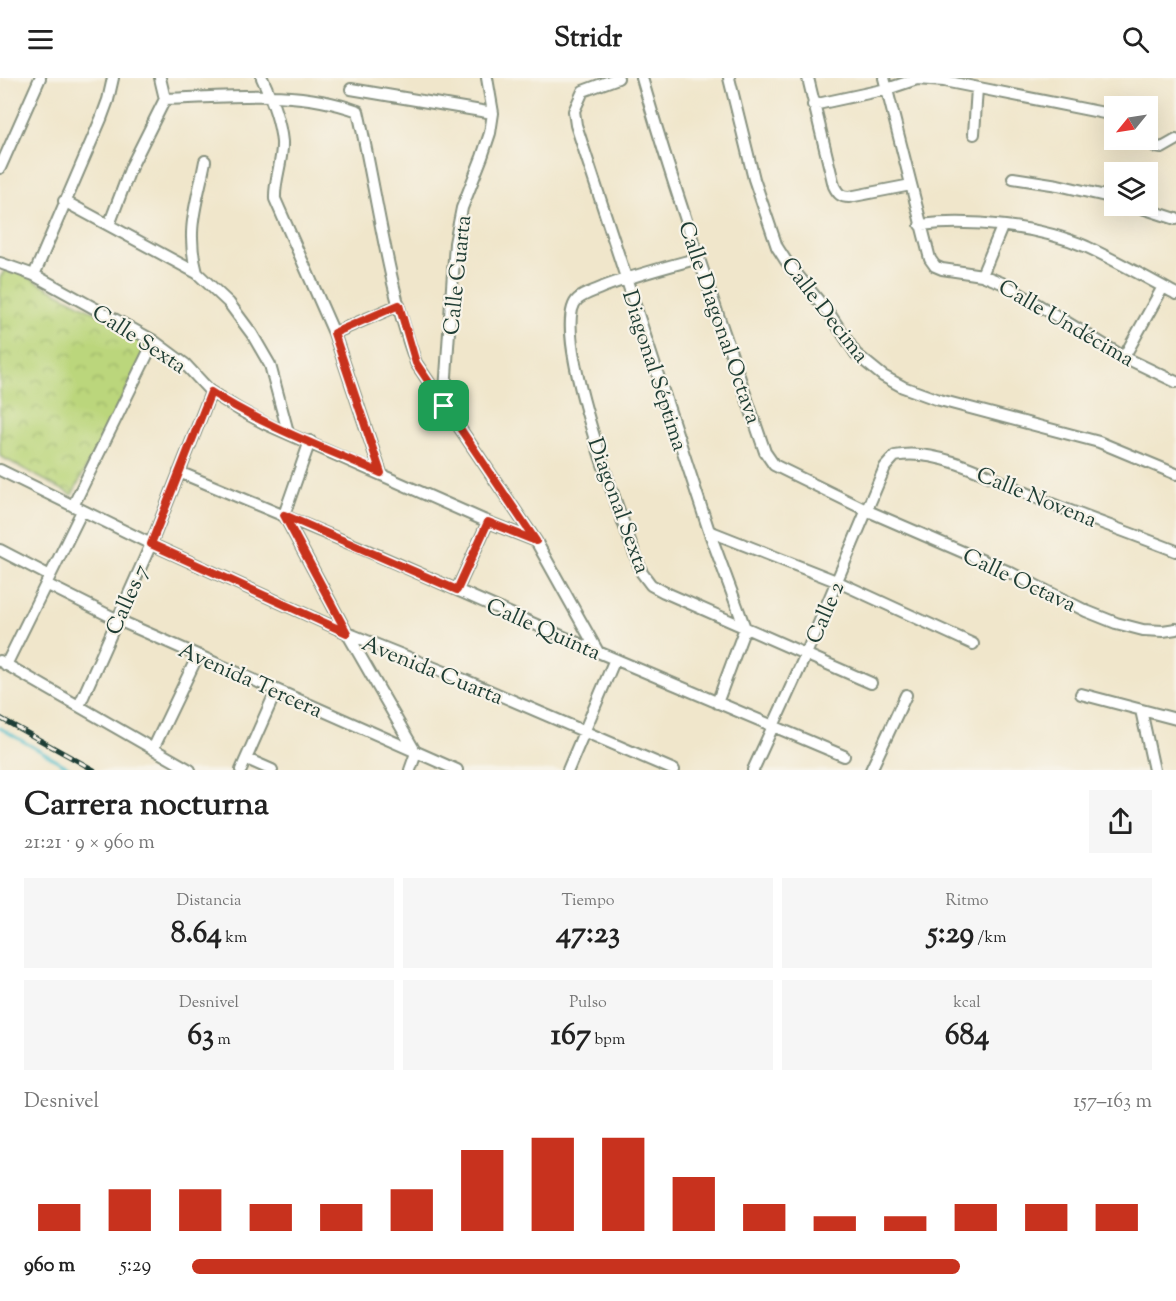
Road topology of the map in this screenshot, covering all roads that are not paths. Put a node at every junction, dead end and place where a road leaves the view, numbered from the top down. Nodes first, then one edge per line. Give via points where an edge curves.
1 (40, 78) edge
2 (113, 78) edge
3 (262, 78) edge
4 (487, 78) edge
5 (618, 78) edge
6 (642, 78) edge
7 (729, 78) edge
8 (808, 78) edge
9 (162, 80) edge
10 (885, 83) edge
11 (977, 88) junction
12 (351, 89) dead end
13 (270, 95) junction
14 (165, 99) junction
15 (813, 105) junction
16 (493, 113) junction
17 (1104, 113) edge
18 (974, 134) dead end
19 (1176, 140) edge
20 (1158, 147) edge
21 (205, 161) dead end
22 (0, 168) edge
23 (1013, 178) dead end
24 (911, 185) junction
25 (1104, 196) edge
26 (64, 201) junction
27 (1158, 213) edge
28 (1176, 219) edge
29 (109, 225) junction
30 (921, 225) junction
31 (1002, 227) junction
32 (699, 258) junction
33 (1, 266) edge
34 (197, 273) junction
35 (34, 275) junction
36 (982, 275) junction
37 (626, 278) junction
38 (1162, 287) junction
39 (1176, 294) edge
40 (399, 305) junction
41 (334, 333) junction
42 (154, 341) junction
43 (1124, 357) junction
44 (1176, 382) edge
45 (211, 392) junction
46 (444, 406) junction
47 (288, 432) junction
48 (310, 441) junction
49 (895, 456) joint
50 (0, 470) edge
51 (179, 472) junction
52 (381, 473) junction
53 (1176, 474) edge
54 (77, 508) junction
55 (868, 511) junction
56 (284, 515) junction
57 (488, 522) junction
58 (709, 531) junction
59 (536, 541) junction
60 (151, 544) junction
61 (0, 550) edge
62 (1176, 551) edge
63 (48, 580) junction
64 (837, 581) junction
65 (457, 590) junction
66 (116, 620) junction
67 (745, 628) junction
68 (1176, 629) edge
69 (347, 633) junction
70 (973, 644) dead end
71 (598, 652) junction
72 (806, 654) junction
73 (198, 656) junction
74 (615, 659) junction
75 (3, 663) edge
76 (871, 683) dead end
77 (276, 691) junction
78 (906, 694) dead end
79 (1081, 694) dead end
80 (717, 703) junction
81 (79, 706) junction
82 (1141, 710) junction
83 (1176, 719) edge
84 (773, 725) junction
85 (583, 732) junction
86 (153, 749) junction
87 (416, 753) junction
88 (844, 756) dead end
89 (247, 759) junction
90 (190, 770) edge
91 (241, 770) edge
92 (273, 770) edge
93 (410, 770) edge
94 (457, 770) edge
95 (568, 770) edge
96 (674, 770) edge
97 (753, 770) edge
98 (871, 770) edge
99 (1154, 770) edge

1 - 22 street
2 - 26 street via 101,119
3 - 13 street
4 - 16 street, Calle Cuarta
5 - 37 street, Diagonal Séptima via 583,91 574,111
6 - 32 street, Calle Diagonal Octava
7 - 53 street, Calle Decima via 754,178 777,247 856,354 903,387 1099,442
8 - 15 street
9 - 14 street
10 - 11 street via 917,79
10 - 15 street
10 - 24 street, Calle Undécima
11 - 17 street
11 - 18 street
12 - 16 street
13 - 14 street
13 - 40 street via 334,102 358,111
13 - 41 street via 282,144 275,199
14 - 29 street via 131,166
15 - 24 street via 834,186 842,197
16 - 46 street, Calle Cuarta via 490,134 462,208 455,243
19 - 20 street
21 - 34 street via 190,239
23 - 25 street
24 - 30 street, Calle Undécima
26 - 29 street
26 - 35 street
27 - 28 street
29 - 34 street
30 - 31 street via 957,222
30 - 36 street, Calle Undécima via 935,266
31 - 36 street
31 - 38 street via 1086,247
32 - 37 street
32 - 55 street, Calle Diagonal Octava via 765,452 774,465 787,473
33 - 35 street, Calle Sexta
34 - 47 street via 229,303 270,364
35 - 42 street, Calle Sexta
36 - 43 street, Calle Undécima via 1002,283
37 - 58 street, Diagonal Séptima
37 - 67 street, Diagonal Sexta via 579,299 572,310 575,373 585,407 642,573 651,585 664,592
38 - 39 street
38 - 43 street
40 - 41 street
40 - 46 street via 416,363
41 - 52 street
42 - 45 street, Calle Sexta via 185,364
42 - 54 street
43 - 44 street, Calle Undécima
45 - 47 street, Calle Sexta
45 - 51 street, Calles 7
46 - 59 street
47 - 48 street, Calle Sexta
48 - 52 street, Calle Sexta
48 - 56 street
49 - 55 street, Calle 2 via 885,467
49 - 62 street, Calle Novena via 920,453 965,467
50 - 54 street, Avenida Cuarta
51 - 56 street, Calle Quinta
51 - 60 street, Calles 7
52 - 57 street, Calle Sexta
54 - 60 street, Avenida Cuarta
54 - 63 street
55 - 64 street, Calle 2
55 - 68 street, Calle Octava via 1116,623 1163,632
56 - 65 street, Calle Quinta
56 - 69 street
57 - 59 street, Calle Sexta
57 - 65 street
58 - 64 street
58 - 67 street, Diagonal Séptima
59 - 71 street
60 - 66 street, Calles 7
60 - 69 street, Avenida Cuarta
61 - 63 street, Avenida Tercera
63 - 66 street, Avenida Tercera
63 - 75 street
64 - 70 street
64 - 72 street, Calle 2
65 - 71 street, Calle Quinta
66 - 73 street, Avenida Tercera
66 - 81 street, Calles 7
67 - 72 street, Diagonal Sexta
67 - 80 street
69 - 85 street, Avenida Cuarta
69 - 87 street
71 - 74 street, Calle Quinta
72 - 76 street, Diagonal Sexta
72 - 84 street, Calle 2
73 - 77 street, Avenida Tercera
73 - 86 street
74 - 80 street, Calle Quinta
74 - 85 street
75 - 81 street
77 - 87 street, Avenida Tercera
77 - 89 street
78 - 98 street
79 - 82 street
80 - 84 street, Calle Quinta
81 - 86 street
82 - 83 street
82 - 99 street
84 - 88 street, Calle Quinta
84 - 97 street, Calle 2
85 - 95 street
85 - 96 street, Avenida Cuarta
86 - 90 street
87 - 93 street
87 - 94 street, Avenida Tercera
89 - 91 street
89 - 92 street

